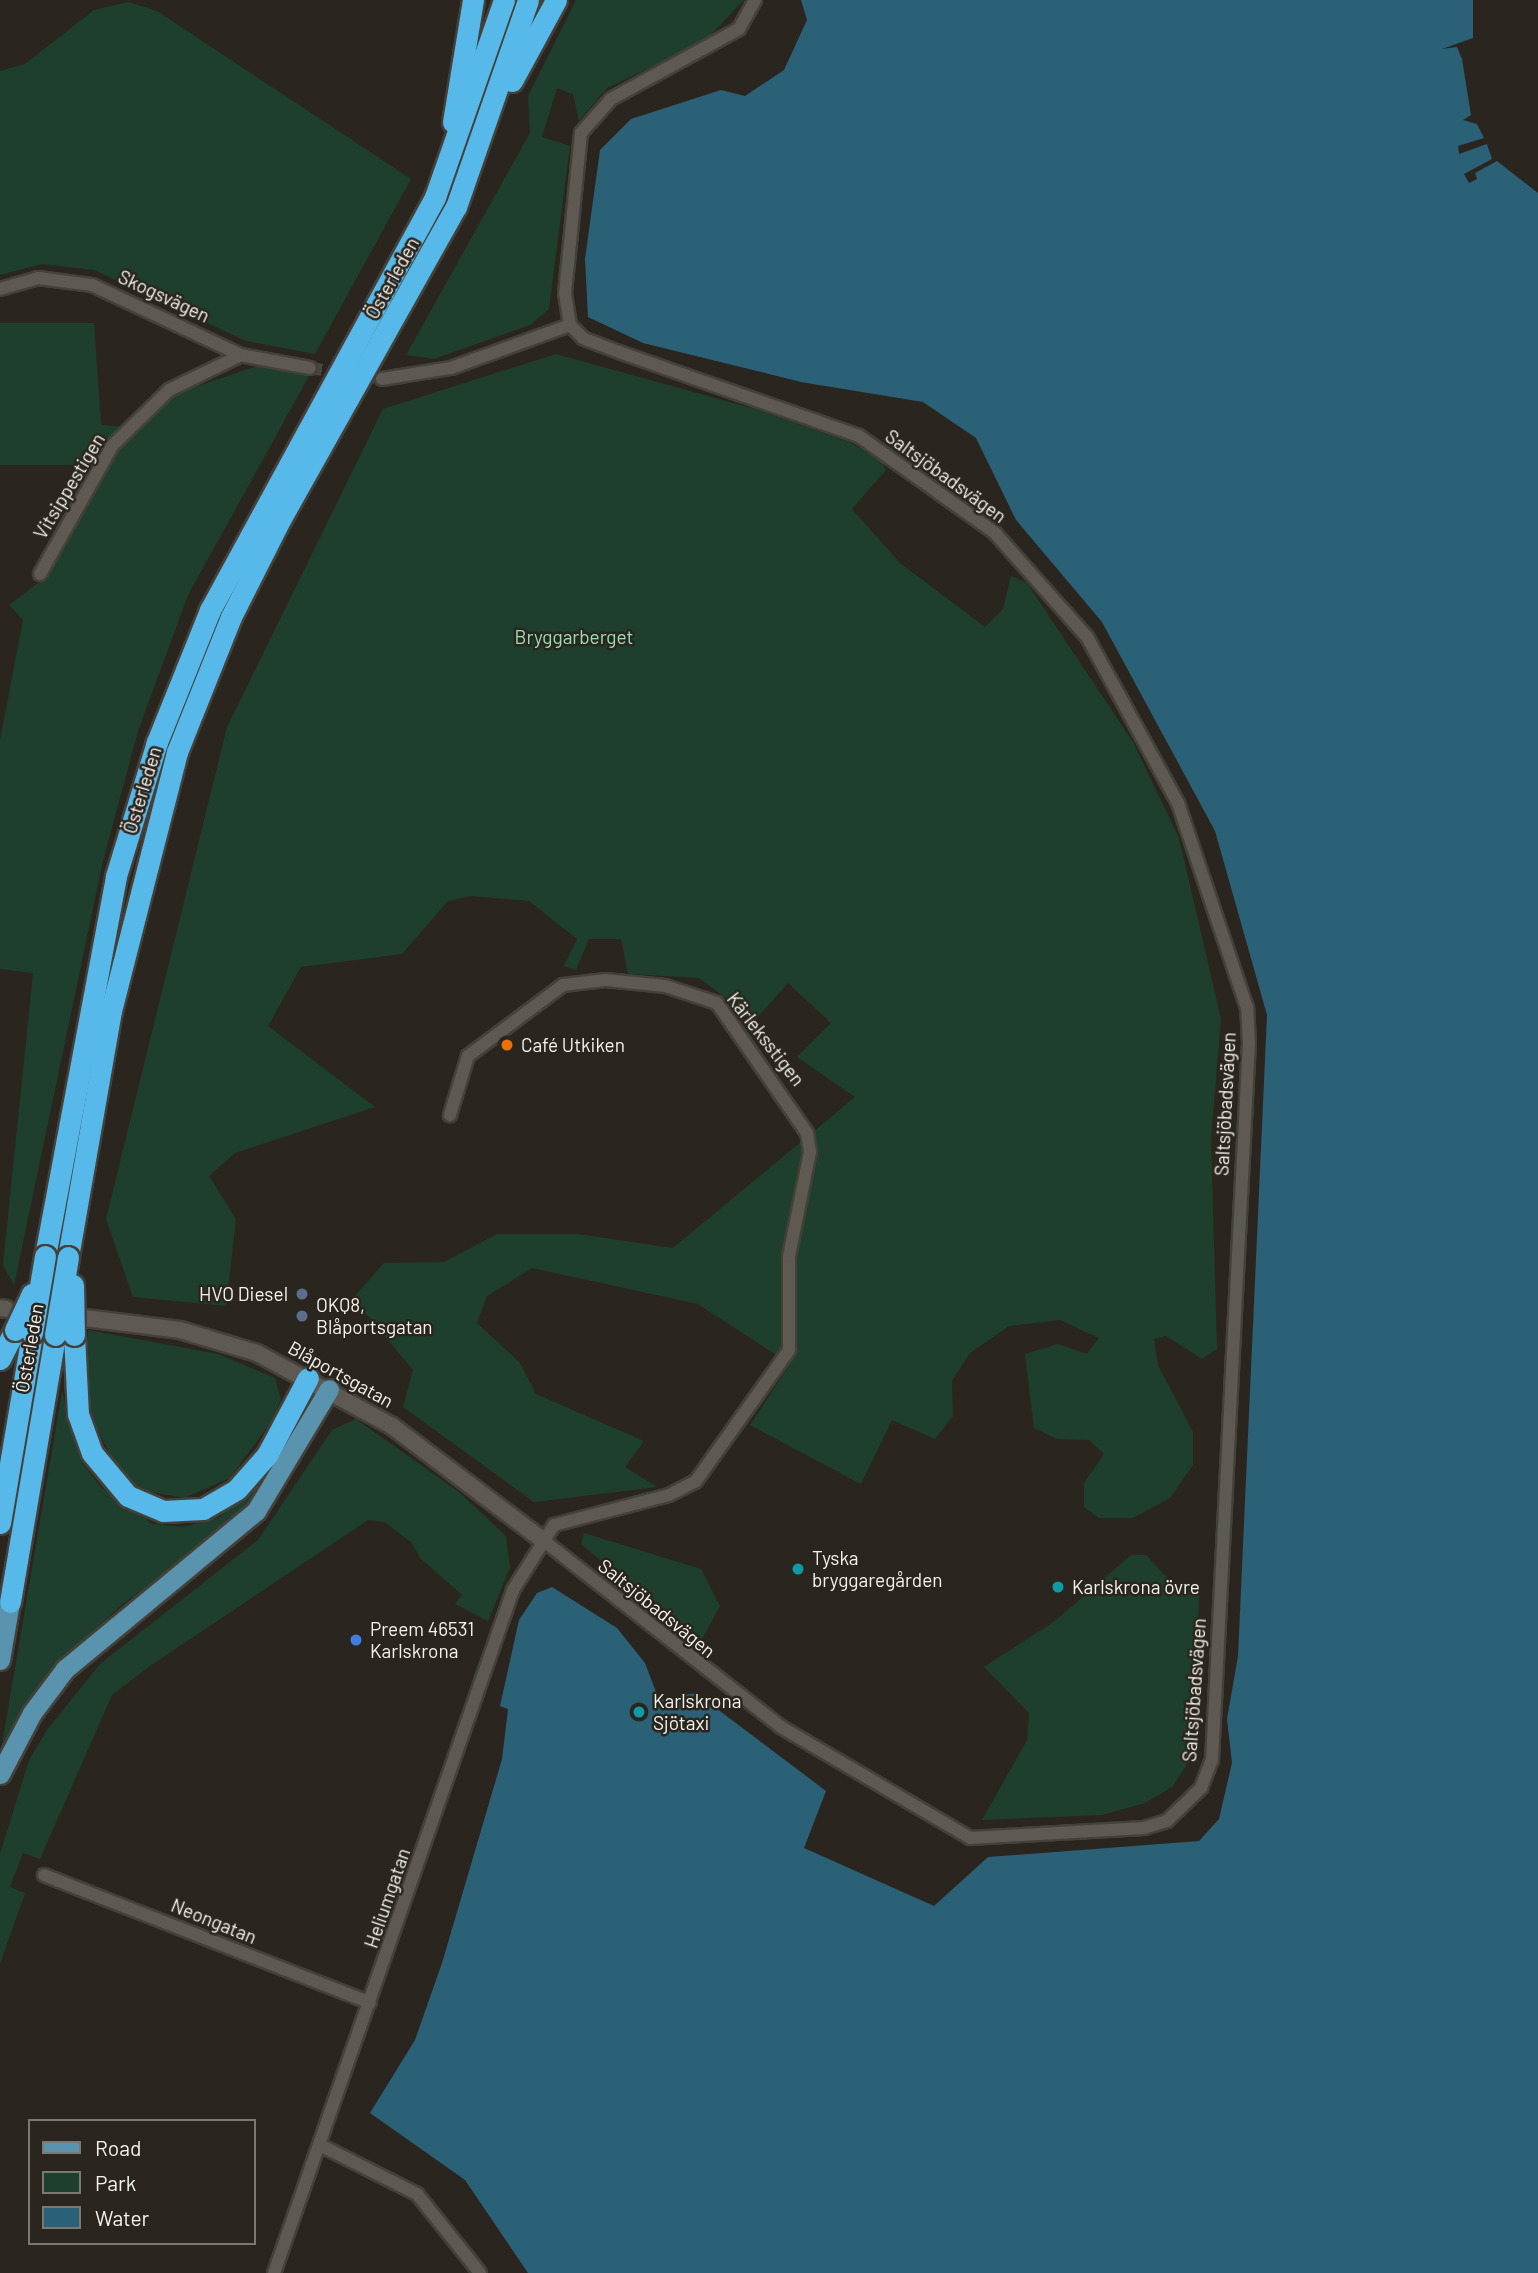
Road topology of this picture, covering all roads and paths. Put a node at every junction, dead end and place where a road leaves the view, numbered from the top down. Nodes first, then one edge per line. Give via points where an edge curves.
1 (473, 0) edge
2 (504, 0) edge
3 (527, 0) edge
4 (556, 0) edge
5 (755, 0) edge
6 (493, 113) junction
7 (435, 197) junction
8 (0, 289) edge
9 (570, 325) junction
10 (241, 355) junction
11 (310, 368) tunnel mouth
12 (382, 379) tunnel mouth
13 (40, 574) dead end
14 (450, 1115) dead end
15 (71, 1329) junction
16 (23, 1331) junction
17 (0, 1359) edge
18 (309, 1378) junction
19 (329, 1389) junction
20 (0, 1523) edge
21 (544, 1541) junction
22 (10, 1602) joint
23 (0, 1660) edge
24 (0, 1774) edge
25 (44, 1875) dead end
26 (370, 2003) junction
27 (320, 2145) junction
28 (274, 2273) edge
29 (480, 2273) edge

1 - 7 highway
2 - 7 highway, Österleden
3 - 6 highway, Österleden
4 - 6 highway
5 - 9 street via 739,29 611,99 581,133 565,293
6 - 15 highway, Österleden, bridge via 432,254 279,520 193,708 139,883 73,1227
7 - 16 highway, Österleden, bridge via 260,511 180,679 116,876 44,1265
8 - 10 street, Skogsvägen via 38,278 92,285
9 - 12 street via 451,368
9 - 21 street, Saltsjöbadsvägen via 583,338 859,436 995,533 1087,637 1178,803 1247,1008 1250,1043 1212,1760 1201,1788 1167,1821 1130,1829 970,1838 781,1727
10 - 11 street, Skogsvägen
10 - 13 street, Vitsippestigen via 169,390 112,446
14 - 21 street, Kärleksstigen via 468,1056 564,985 605,980 694,991 717,1003 807,1133 810,1152 789,1256 789,1350 767,1387 696,1481 660,1498 569,1518
15 - 18 street, Blåportsgatan via 180,1330 257,1353
15 - 18 highway via 78,1414 92,1453 128,1496 163,1511 203,1508 237,1489 267,1455
15 - 22 highway, Österleden
16 - 17 highway
16 - 20 highway, Österleden
18 - 19 street, Blåportsgatan
19 - 21 street, Blåportsgatan via 392,1426
19 - 24 main road via 256,1511 65,1669 32,1713
21 - 26 street, Heliumgatan via 513,1590
22 - 23 main road, Österleden
25 - 26 street, Neongatan
26 - 27 street, Heliumgatan
27 - 28 street, Heliumgatan
27 - 29 street via 417,2194

